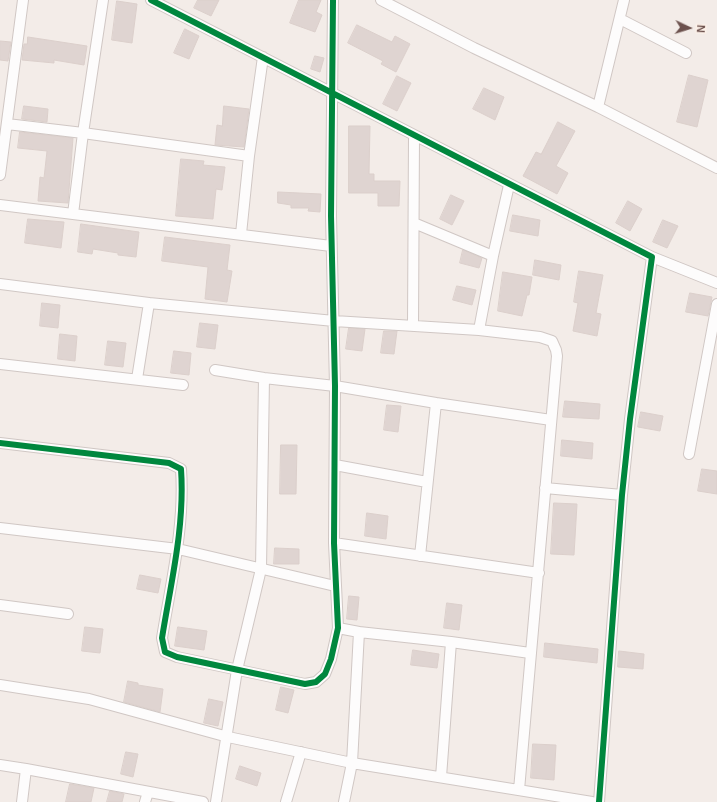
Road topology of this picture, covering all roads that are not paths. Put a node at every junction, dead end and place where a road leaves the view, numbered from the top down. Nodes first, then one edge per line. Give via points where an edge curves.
1 (23, 0) edge
2 (103, 0) edge
3 (151, 0) edge
4 (333, 0) edge
5 (381, 0) edge
6 (624, 0) edge
7 (620, 19) junction
8 (686, 53) dead end
9 (263, 57) junction
10 (331, 93) junction
11 (598, 107) junction
12 (7, 124) junction
13 (83, 133) junction
14 (414, 136) junction
15 (249, 156) junction
16 (717, 168) edge
17 (0, 175) edge
18 (509, 184) junction
19 (0, 205) edge
20 (73, 214) junction
21 (414, 224) junction
22 (241, 234) junction
23 (331, 246) junction
24 (493, 256) junction
25 (652, 257) junction
26 (717, 283) edge
27 (0, 284) edge
28 (149, 303) junction
29 (717, 304) edge
30 (334, 321) junction
31 (413, 325) junction
32 (479, 330) junction
33 (0, 364) edge
34 (215, 370) dead end
35 (264, 378) junction
36 (137, 379) junction
37 (182, 385) dead end
38 (335, 386) junction
39 (436, 403) junction
40 (551, 420) junction
41 (0, 442) edge
42 (689, 454) dead end
43 (335, 465) junction
44 (427, 482) junction
45 (545, 488) junction
46 (622, 495) junction
47 (0, 528) edge
48 (334, 543) junction
49 (178, 550) junction
50 (420, 556) junction
51 (261, 569) junction
52 (539, 573) junction
53 (335, 586) junction
54 (0, 605) edge
55 (68, 614) dead end
56 (338, 628) junction
57 (359, 632) junction
58 (451, 642) junction
59 (530, 653) junction
60 (237, 670) junction
61 (0, 685) edge
62 (228, 737) junction
63 (301, 752) junction
64 (352, 763) junction
65 (0, 765) edge
66 (26, 769) junction
67 (441, 777) junction
68 (519, 790) junction
69 (147, 797) edge
70 (22, 802) edge
71 (203, 802) edge
72 (216, 802) edge
73 (286, 802) edge
74 (344, 802) edge
75 (592, 802) edge
76 (600, 802) edge

1 - 12 street
2 - 13 street
3 - 9 street
4 - 10 street
5 - 11 street
6 - 7 street
7 - 8 street
7 - 11 street
9 - 10 street
9 - 15 street
10 - 14 street
10 - 23 street
11 - 16 street
12 - 13 street
12 - 17 street
13 - 15 street
13 - 20 street
14 - 18 street
14 - 21 street
15 - 22 street
18 - 24 street
18 - 25 street
19 - 20 street
20 - 22 street
21 - 24 street
21 - 31 street
22 - 23 street
23 - 30 street
24 - 32 street
25 - 26 street
25 - 46 street
27 - 28 street
28 - 30 street
28 - 36 street
29 - 42 street
30 - 31 street
30 - 38 street
31 - 32 street
32 - 40 street via 540,337 552,341 557,356
33 - 36 street
34 - 35 street
35 - 38 street
35 - 51 street
36 - 37 street
38 - 39 street
38 - 43 street
39 - 40 street
39 - 44 street
40 - 45 street
41 - 49 street via 169,463 181,469
43 - 44 street
43 - 48 street
44 - 50 street
45 - 46 street
45 - 52 street
46 - 76 street
47 - 49 street
48 - 50 street
48 - 53 street
49 - 51 street
49 - 60 street via 162,638 165,652
50 - 52 street
51 - 53 street
51 - 60 street
52 - 59 street
53 - 56 street
54 - 55 street
56 - 57 street
56 - 60 street via 329,666 316,682 305,684
57 - 58 street
57 - 64 street
58 - 59 street
58 - 67 street
59 - 68 street
60 - 62 street
61 - 62 street via 89,699
62 - 63 street
62 - 72 street
63 - 64 street
63 - 73 street
64 - 67 street
64 - 74 street
65 - 66 street
66 - 69 street
66 - 70 street
67 - 68 street
68 - 75 street
69 - 71 street

